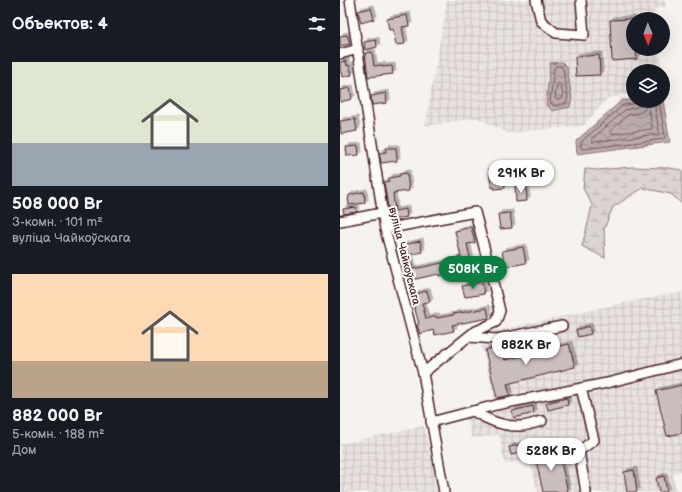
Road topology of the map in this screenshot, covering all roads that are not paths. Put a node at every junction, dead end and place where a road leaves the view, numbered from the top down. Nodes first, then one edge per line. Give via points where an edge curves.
1 (350, 0) edge
2 (536, 0) edge
3 (581, 0) edge
4 (358, 49) junction
5 (340, 54) edge
6 (382, 213) junction
7 (340, 221) edge
8 (385, 229) junction
9 (562, 326) dead end
10 (468, 337) junction
11 (682, 364) edge
12 (423, 373) junction
13 (581, 388) junction
14 (473, 411) junction
15 (542, 420) dead end
16 (431, 422) junction
17 (444, 492) edge
18 (586, 492) edge

1 - 4 street, вуліца Чайкоўскага
2 - 3 street via 541,21 556,33 584,35
4 - 5 street
4 - 6 street, вуліца Чайкоўскага
6 - 7 street
6 - 8 street, вуліца Чайкоўскага
8 - 10 street via 475,212 500,310 496,322
8 - 12 street, вуліца Чайкоўскага
9 - 10 street via 497,339
10 - 12 street
11 - 13 street
12 - 16 street, вуліца Чайкоўскага
13 - 14 street
13 - 18 street via 594,440 579,451
14 - 15 street via 498,424 522,426
14 - 16 street
16 - 17 street, вуліца Чайкоўскага

